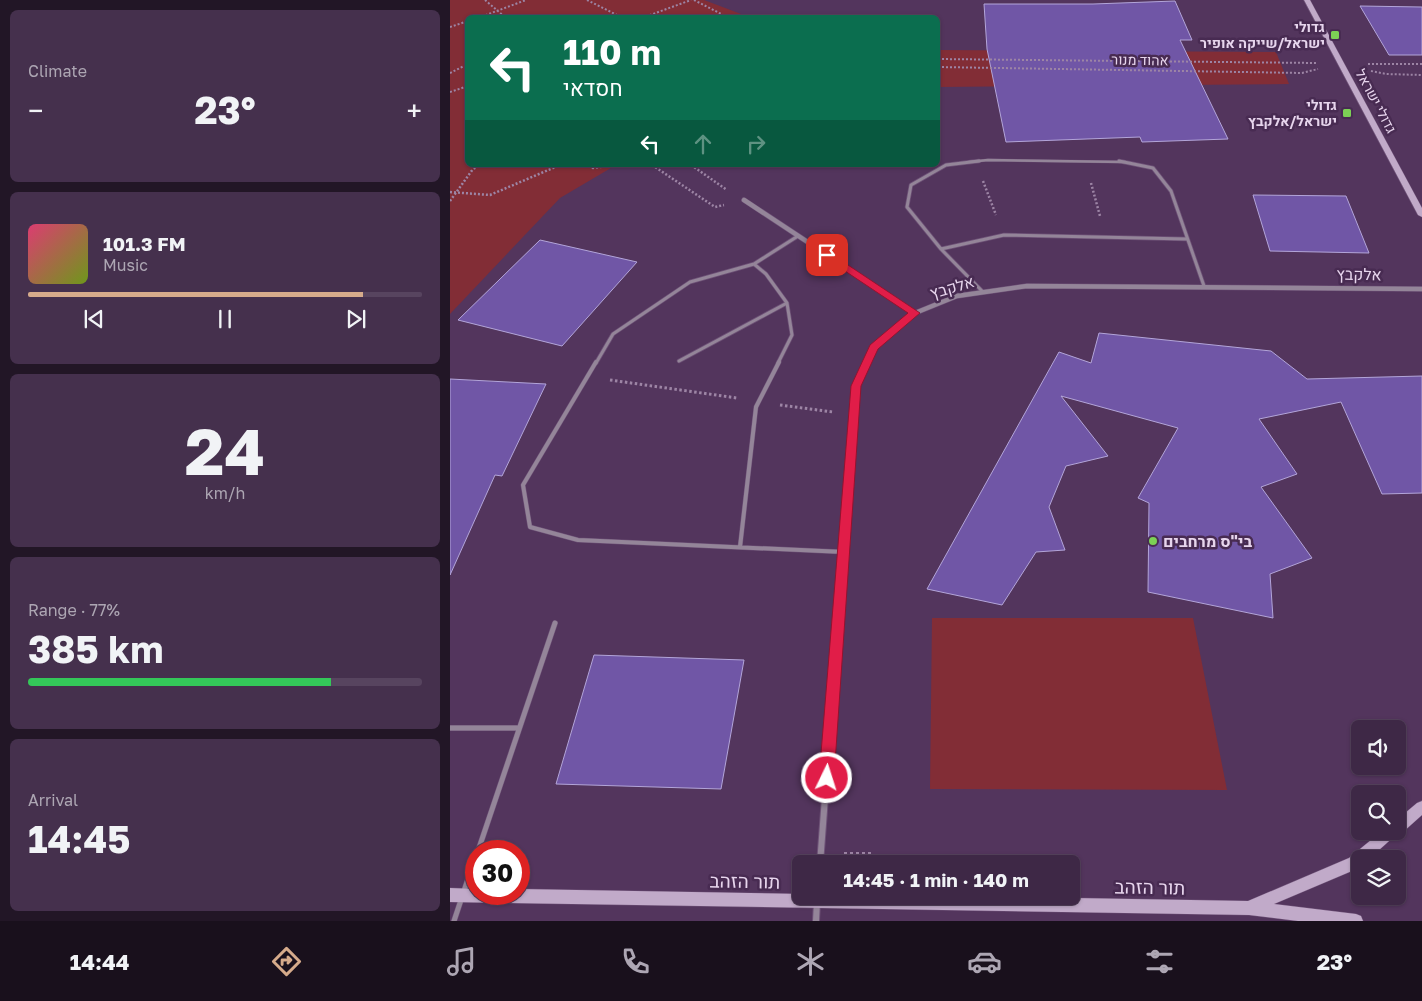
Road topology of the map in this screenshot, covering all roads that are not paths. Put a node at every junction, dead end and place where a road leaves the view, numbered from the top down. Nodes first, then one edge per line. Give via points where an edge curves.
1 (1307, 0) edge
2 (744, 200) road end
3 (1422, 215) edge
4 (798, 236) junction
5 (1186, 239) junction
6 (941, 249) junction
7 (754, 264) junction
8 (1204, 286) junction
9 (1422, 289) edge
10 (983, 292) junction
11 (787, 303) junction
12 (915, 313) junction
13 (679, 361) dead end
14 (740, 547) junction
15 (844, 552) junction
16 (555, 623) dead end
17 (450, 728) edge
18 (520, 728) junction
19 (1422, 807) edge
20 (1406, 820) edge
21 (482, 840) edge
22 (1381, 840) edge
23 (821, 855) edge
24 (465, 877) edge
25 (456, 895) edge
26 (792, 899) edge
27 (1080, 904) edge
28 (817, 905) edge
29 (1249, 908) junction
30 (454, 921) edge
31 (816, 921) edge
32 (1356, 921) edge

1 - 3 street, גדולי ישראל
2 - 4 street
4 - 7 lane
4 - 12 street
5 - 6 lane via 1004,235
5 - 6 lane via 1170,191 1153,168 1119,161 988,160 946,165 911,185 907,207
5 - 8 lane
6 - 10 lane
7 - 11 lane via 766,274
7 - 14 lane via 690,282 613,334 523,485 530,527 578,540
8 - 9 street, אלקבץ
8 - 10 street, אלקבץ via 1066,284
10 - 12 street, אלקבץ via 957,296
11 - 13 lane
11 - 14 lane via 792,334 756,407
12 - 15 street, אלקבץ via 874,348 856,386
14 - 15 lane
15 - 23 street, אלקבץ
16 - 18 lane
17 - 18 lane
18 - 21 lane
19 - 20 street
22 - 29 street, תור הזהב via 1354,863
24 - 25 lane
25 - 26 street, תור הזהב
25 - 30 lane
27 - 29 street, תור הזהב
28 - 31 street
29 - 32 street, תור הזהב

